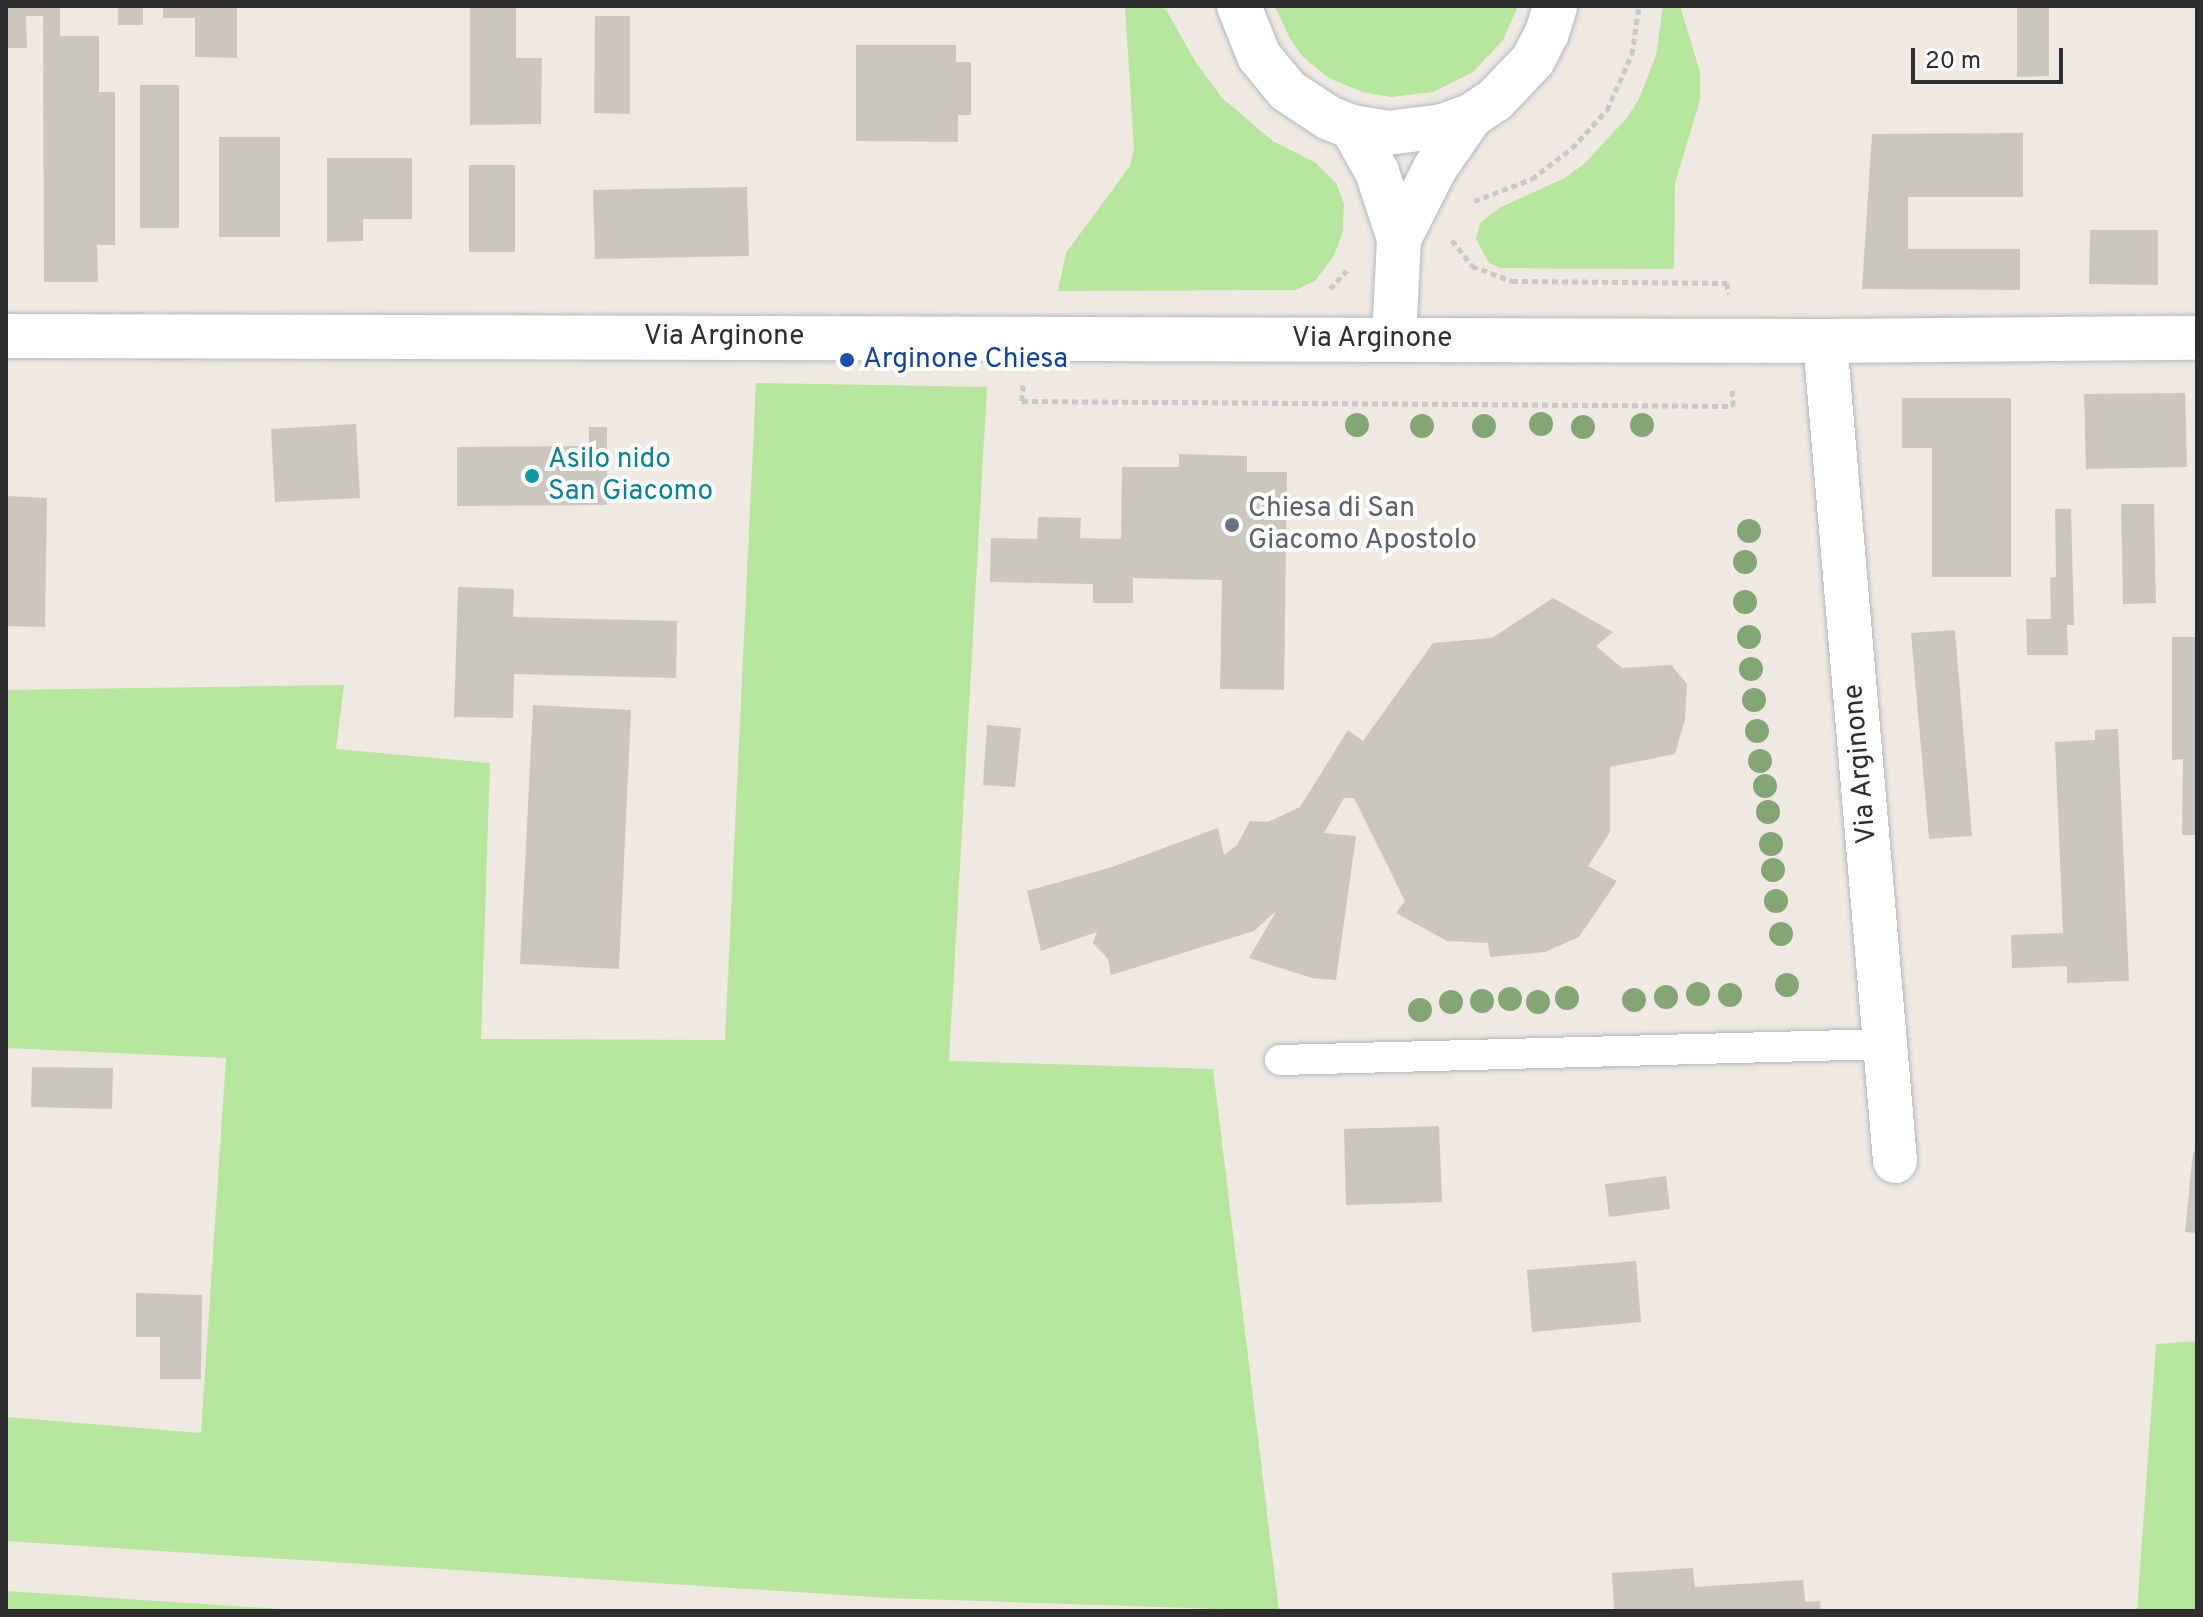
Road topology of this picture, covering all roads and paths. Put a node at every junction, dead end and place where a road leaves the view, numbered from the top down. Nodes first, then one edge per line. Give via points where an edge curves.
1 (1239, 6) edge
2 (1555, 6) edge
3 (1639, 6) edge
4 (1471, 116) junction
5 (1352, 127) junction
6 (1461, 205) dead end
7 (1449, 233) dead end
8 (1399, 239) junction
9 (1351, 265) dead end
10 (1318, 296) dead end
11 (6, 336) edge
12 (2197, 338) edge
13 (1394, 339) junction
14 (1825, 341) junction
15 (1731, 359) junction
16 (1023, 378) dead end
17 (1885, 1044) junction
18 (1280, 1060) dead end
19 (1895, 1161) dead end

1 - 5 street via 1247,35 1276,79 1310,108
2 - 4 street via 1533,60 1506,91
3 - 6 path via 1632,54 1618,91 1582,138 1532,179
4 - 5 street via 1411,132
4 - 8 street via 1435,168
5 - 8 street via 1377,172
7 - 15 path via 1472,266 1512,281 1727,283
8 - 13 street
9 - 10 path via 1336,286
11 - 13 street, Via Arginone
12 - 14 street, Via Arginone
13 - 15 street, Via Arginone
14 - 15 street, Via Arginone
14 - 17 street, Via Arginone
15 - 16 path via 1733,406 1022,401
17 - 18 lane
17 - 19 street, Via Arginone

